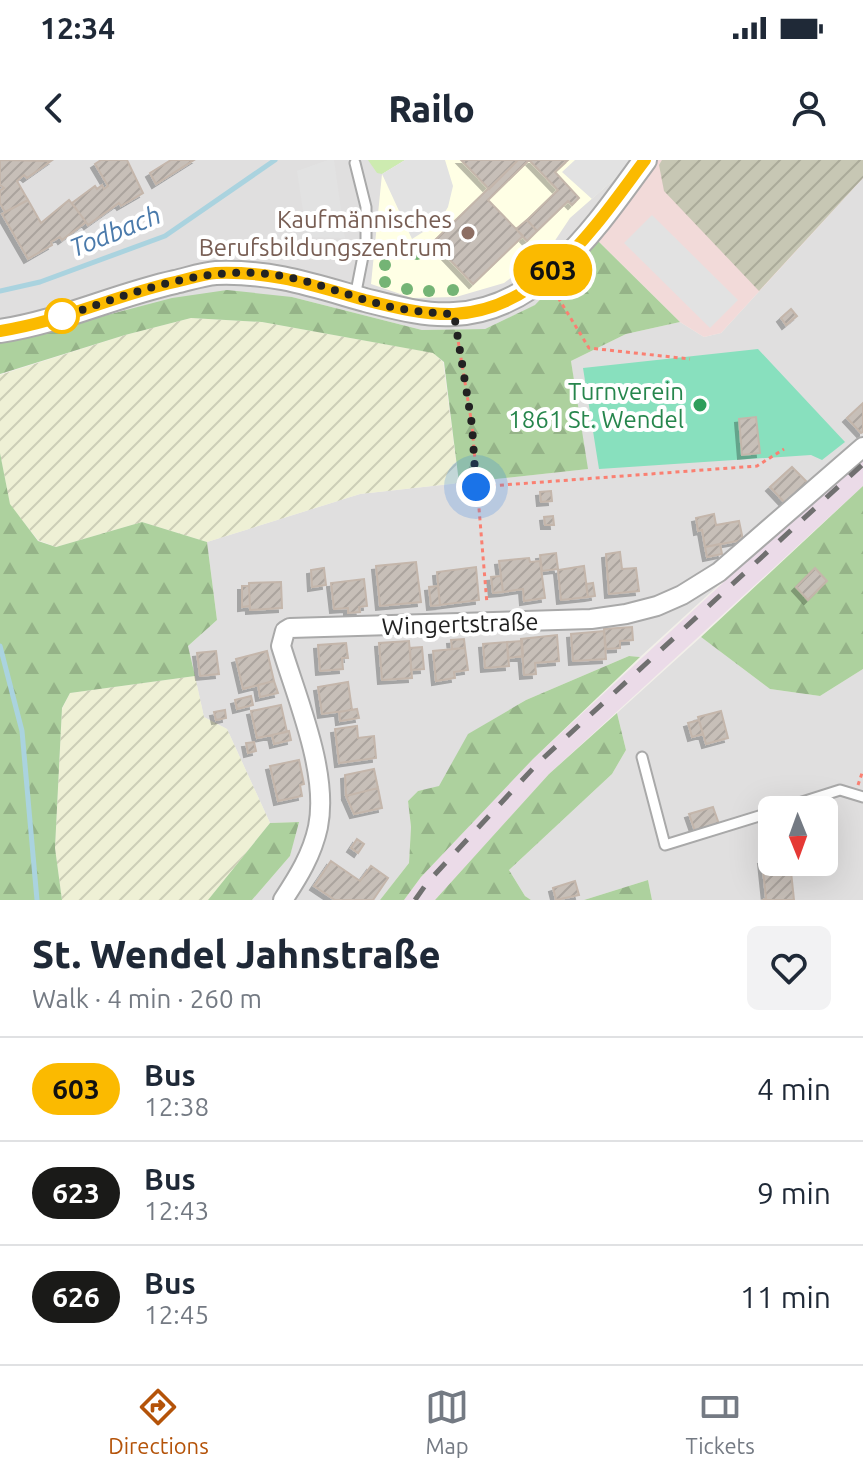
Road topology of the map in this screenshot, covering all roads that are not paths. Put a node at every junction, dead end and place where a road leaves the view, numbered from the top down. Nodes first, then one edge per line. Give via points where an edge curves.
1 (645, 160) edge
2 (355, 163) dead end
3 (355, 297) junction
4 (0, 331) edge
5 (863, 447) edge
6 (642, 757) dead end
7 (821, 796) edge
8 (863, 797) edge
9 (758, 816) edge
10 (283, 900) edge

1 - 3 street via 545,278 517,297 454,314 416,312
2 - 3 lane via 366,207 366,241
3 - 4 street via 291,278 213,273
5 - 10 street, Wingertstraße via 719,572 657,606 591,619 285,631 281,646 318,770 321,802 303,871
6 - 9 lane via 665,845
7 - 8 lane via 840,790

